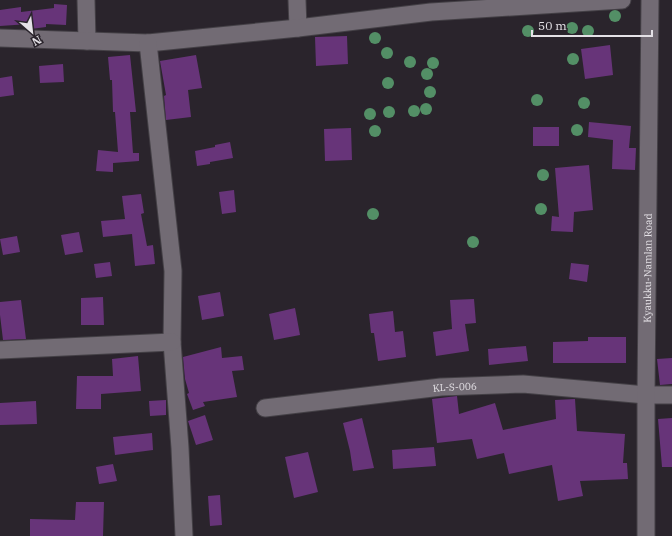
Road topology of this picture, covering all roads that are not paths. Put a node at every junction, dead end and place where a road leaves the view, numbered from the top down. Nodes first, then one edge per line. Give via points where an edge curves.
1 (86, 0) edge
2 (297, 0) edge
3 (622, 0) edge
4 (650, 0) edge
5 (298, 28) junction
6 (0, 38) edge
7 (87, 41) junction
8 (148, 43) junction
9 (172, 342) junction
10 (0, 350) edge
11 (646, 395) junction
12 (672, 395) edge
13 (265, 408) dead end
14 (184, 536) edge
15 (646, 536) edge

1 - 7 street
2 - 5 street
3 - 5 street via 431,12
4 - 11 street, Kyaukku-Namlan Road
5 - 8 street
6 - 7 street
7 - 8 street
8 - 9 street via 173,271
9 - 10 street
9 - 14 street
11 - 12 street, KL-S-006
11 - 13 street, KL-S-006 via 524,384 441,387
11 - 15 street, Kyaukku-Namlan Road

